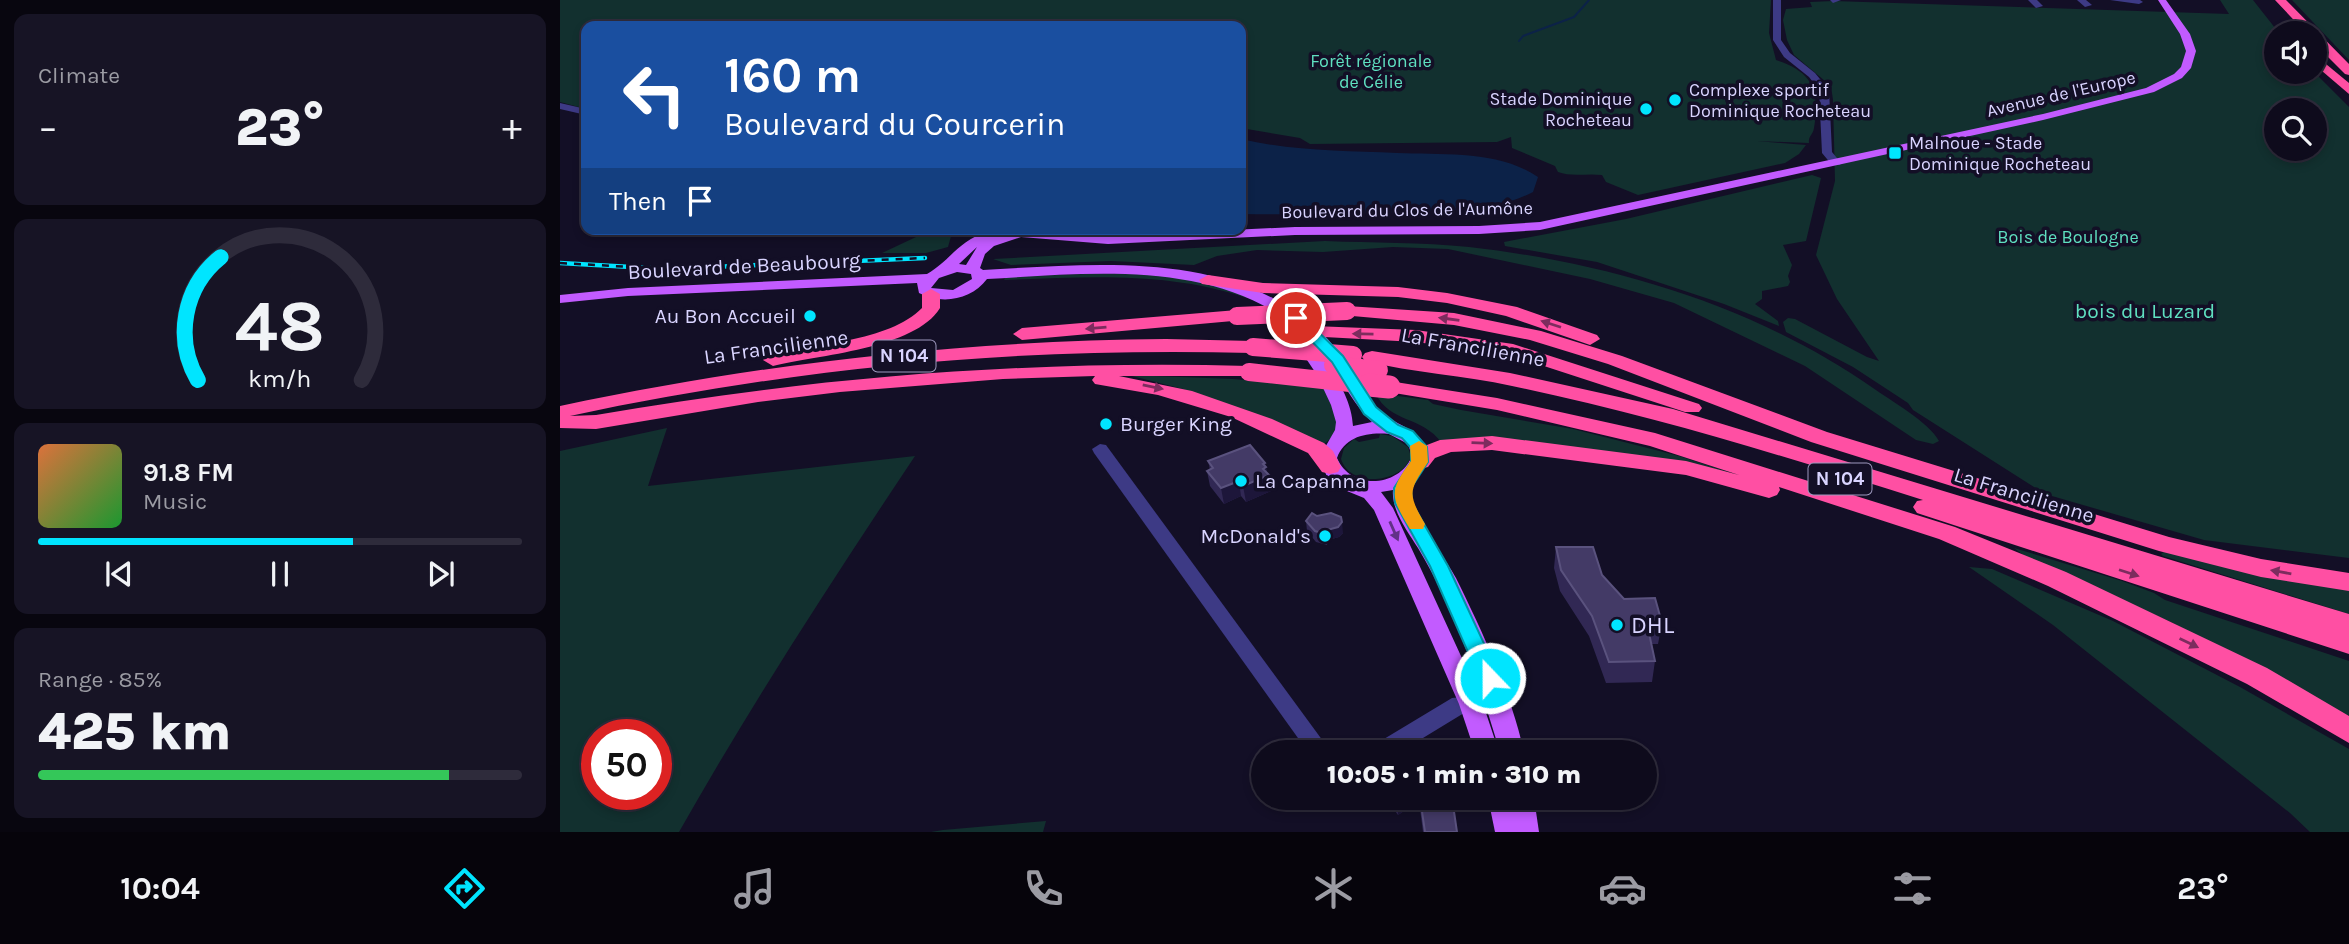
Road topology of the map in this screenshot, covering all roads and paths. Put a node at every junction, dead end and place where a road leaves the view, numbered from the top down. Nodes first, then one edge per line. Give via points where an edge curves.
1 (1777, 0) edge
2 (2032, 0) edge
3 (2162, 0) edge
4 (2280, 0) edge
5 (2125, 1) edge
6 (2113, 2) edge
7 (2139, 2) dead end
8 (2039, 6) dead end
9 (2300, 21) edge
10 (2327, 48) edge
11 (2328, 71) joint
12 (2349, 71) edge
13 (2349, 90) edge
14 (2349, 101) edge
15 (560, 106) edge
16 (581, 112) edge
17 (1944, 139) joint
18 (1836, 163) junction
19 (1246, 233) edge
20 (980, 235) edge
21 (994, 235) edge
22 (1000, 235) edge
23 (1065, 235) edge
24 (1212, 235) edge
25 (974, 242) junction
26 (946, 270) junction
27 (975, 277) junction
28 (1208, 280) junction
29 (928, 286) junction
30 (560, 299) edge
31 (560, 306) edge
32 (1313, 332) junction
33 (1251, 359) junction
34 (773, 360) junction
35 (1380, 371) junction
36 (1013, 372) junction
37 (560, 400) edge
38 (1747, 410) junction
39 (562, 420) edge
40 (1397, 430) junction
41 (1335, 444) junction
42 (1100, 449) dead end
43 (1330, 467) junction
44 (1415, 468) junction
45 (1894, 482) junction
46 (1350, 483) junction
47 (2017, 562) junction
48 (2349, 582) edge
49 (2349, 624) edge
50 (2292, 626) junction
51 (2349, 643) edge
52 (2349, 651) edge
53 (1499, 702) junction
54 (1471, 704) junction
55 (2349, 731) edge
56 (1311, 740) edge
57 (1402, 740) edge
58 (1483, 740) edge
59 (1509, 740) edge
60 (1503, 810) edge
61 (1523, 810) edge
62 (1508, 832) edge
63 (1526, 832) edge

1 - 18 street via 1777,40 1824,90 1827,153
2 - 8 street
3 - 17 main road, Avenue de l'Europe via 2192,51 2178,76 2133,96
4 - 9 highway
5 - 6 street
5 - 7 street
10 - 12 highway
11 - 13 highway
11 - 14 highway via 2324,74
15 - 16 street
17 - 18 main road, Boulevard du Clos de l'Aumône
18 - 19 main road, Boulevard du Clos de l'Aumône via 1605,214 1511,229
20 - 25 street
21 - 25 main road
22 - 27 main road via 979,250
23 - 24 main road, Boulevard du Clos de l'Aumône via 1108,240
25 - 26 main road
26 - 27 main road
26 - 29 main road
27 - 28 main road via 1128,271
27 - 29 main road via 955,294
27 - 41 main road via 1151,281 1205,289 1255,306 1291,330 1318,359 1345,422
28 - 32 main road via 1270,302
38 -> 28 highway via 1732,397 1559,326 1483,304 1398,292 1263,288
29 - 30 main road, Boulevard de Beaubourg via 628,292
29 - 31 main road, Boulevard de Beaubourg
29 - 34 highway via 931,309 900,331
32 - 40 main road via 1337,359 1370,411
45 -> 32 highway via 1864,466 1513,350 1416,336
33 - 35 highway, bridge
33 - 35 highway, La Francilienne / N 104, bridge
33 - 36 highway
33 - 39 highway, La Francilienne / N 104 via 1107,355 957,362 816,377
34 - 37 highway
38 -> 34 highway, bridge via 1534,335 1454,319 1347,311 1237,316
35 - 45 highway, La Francilienne / N 104 via 1510,379 1614,401
35 - 47 highway via 1655,440 1906,518
35 -> 50 highway, La Francilienne / N 104 via 1503,389 1702,437
36 - 39 highway via 869,381 596,422
36 -> 43 highway via 1115,381 1194,398 1313,446
48 -> 38 highway via 2261,568 2168,545 1832,441
40 - 41 main road via 1362,429
40 - 44 main road via 1417,443 1420,451
41 - 43 main road via 1329,453
42 - 56 street
43 - 46 main road
44 - 46 main road via 1400,481 1383,486
44 -> 47 highway via 1427,453 1441,447 1479,442 1674,466
44 - 53 main road via 1402,488 1404,503 1458,606
45 - 49 highway, La Francilienne / N 104
46 -> 54 main road via 1371,493 1384,508
47 -> 55 highway via 2257,676
50 - 51 highway
50 - 52 highway
53 - 54 street
53 - 59 main road
54 - 57 street via 1460,704
54 - 58 main road
60 - 62 main road
61 - 63 main road

